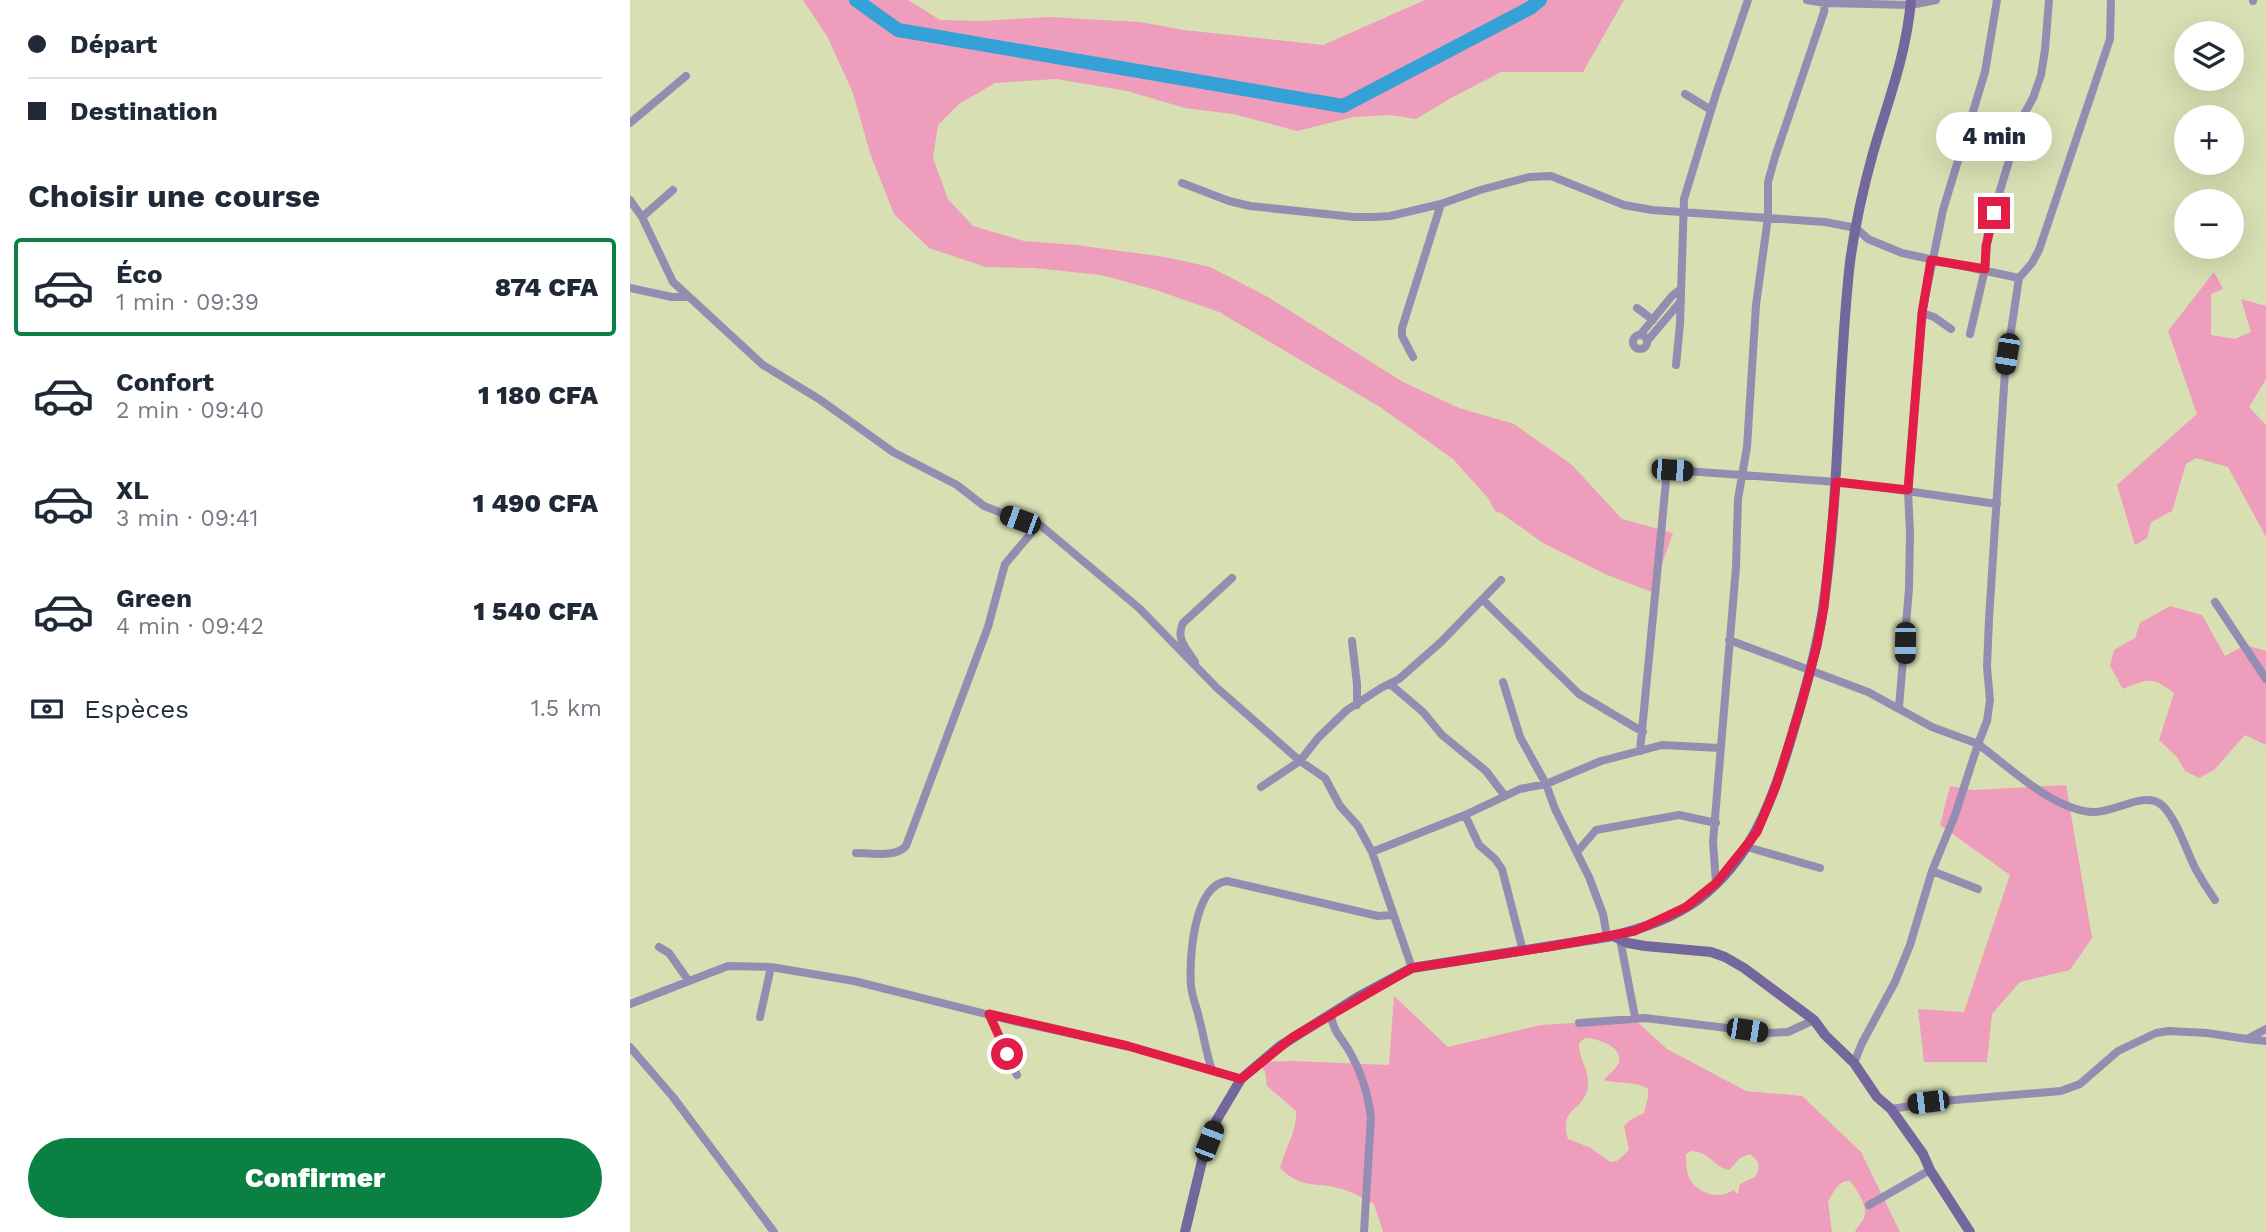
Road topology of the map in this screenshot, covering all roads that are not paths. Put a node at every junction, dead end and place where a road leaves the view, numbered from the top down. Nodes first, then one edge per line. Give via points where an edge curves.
1 (1748, 0) edge
2 (1807, 0) edge
3 (1936, 0) edge
4 (1997, 0) edge
5 (2049, 0) edge
6 (2111, 0) edge
7 (1825, 1) edge
8 (1911, 2) edge
9 (686, 76) dead end
10 (1685, 94) dead end
11 (1712, 110) junction
12 (630, 123) edge
13 (1182, 183) dead end
14 (673, 190) dead end
15 (630, 200) edge
16 (1441, 204) junction
17 (1683, 213) junction
18 (642, 217) junction
19 (1768, 217) junction
20 (1856, 228) junction
21 (1931, 260) junction
22 (1985, 269) junction
23 (2019, 278) junction
24 (630, 288) edge
25 (1681, 289) junction
26 (690, 297) junction
27 (1681, 300) junction
28 (1637, 308) dead end
29 (1922, 313) junction
30 (1653, 320) junction
31 (1951, 330) dead end
32 (1970, 334) dead end
33 (1413, 357) dead end
34 (1676, 365) dead end
35 (1742, 475) junction
36 (1836, 482) junction
37 (1908, 490) junction
38 (1997, 504) junction
39 (1038, 524) junction
40 (1232, 578) dead end
41 (1501, 580) dead end
42 (1483, 600) junction
43 (2215, 602) dead end
44 (1352, 640) dead end
45 (1729, 640) junction
46 (1810, 671) junction
47 (1205, 676) junction
48 (2266, 679) edge
49 (1503, 682) dead end
50 (1390, 684) junction
51 (1357, 705) junction
52 (1899, 707) junction
53 (1643, 733) junction
54 (1978, 744) junction
55 (1720, 748) junction
56 (1640, 751) junction
57 (1300, 761) junction
58 (1546, 784) junction
59 (1261, 788) dead end
60 (1505, 796) junction
61 (1465, 815) junction
62 (1716, 823) junction
63 (1747, 847) junction
64 (1371, 852) junction
65 (1577, 852) junction
66 (856, 853) dead end
67 (1820, 868) dead end
68 (1932, 871) junction
69 (1716, 883) junction
70 (1978, 889) dead end
71 (2215, 900) dead end
72 (1393, 915) junction
73 (1613, 938) junction
74 (659, 947) dead end
75 (1523, 951) junction
76 (771, 967) junction
77 (1412, 968) junction
78 (688, 981) junction
79 (630, 1004) edge
80 (989, 1014) junction
81 (1331, 1015) junction
82 (760, 1017) dead end
83 (1634, 1017) junction
84 (1814, 1020) junction
85 (1579, 1023) dead end
86 (2266, 1029) edge
87 (2248, 1039) junction
88 (2266, 1041) edge
89 (630, 1047) edge
90 (1854, 1063) junction
91 (1212, 1070) junction
92 (1017, 1075) dead end
93 (1241, 1079) junction
94 (1891, 1109) junction
95 (1930, 1170) junction
96 (1869, 1205) dead end
97 (774, 1232) edge
98 (1185, 1232) edge
99 (1364, 1232) edge
100 (1970, 1232) edge

1 - 11 street
2 - 7 street
3 - 8 street
4 - 21 street via 1986,72
5 - 22 street via 2041,75 2022,118 1988,230
6 - 23 street via 2110,39 2096,85 2039,250
7 - 8 street
7 - 19 street via 1768,182
8 - 20 main road via 1901,63
9 - 12 street
10 - 11 street
11 - 17 street
13 - 16 street via 1250,206 1354,217 1391,216
14 - 18 street
15 - 18 street
16 - 17 street via 1529,177 1552,176 1624,205
16 - 33 street via 1402,328
17 - 19 street
17 - 25 street
18 - 26 street via 673,282
19 - 20 street
19 - 35 street
20 - 21 street via 1875,242
20 - 36 main road
21 - 22 street
21 - 29 street
22 - 23 street
22 - 32 street
23 - 38 street via 2005,371
24 - 26 street
25 - 27 street
25 - 30 street
26 - 39 street via 763,365 893,452 957,485 984,506
27 - 30 street via 1644,337
27 - 34 street
28 - 30 street
29 - 31 street
29 - 37 street
35 - 36 street
35 - 45 street
35 - 53 street via 1667,471
36 - 37 street
36 - 46 main road via 1824,607
37 - 38 street
37 - 52 street via 1909,589
38 - 54 street via 1987,667 1990,700
39 - 47 street via 1139,608
39 - 66 street via 1004,564 988,627 906,846 895,853
40 - 47 street via 1183,624 1179,634
41 - 42 street
42 - 50 street
42 - 53 street via 1579,694
43 - 48 street
44 - 51 street
45 - 46 street
45 - 55 street
46 - 52 street
46 - 63 main road via 1776,786
47 - 57 street
49 - 58 street via 1520,737
50 - 51 street
50 - 60 street via 1486,771
51 - 57 street via 1335,720
52 - 54 street via 1932,727
53 - 56 street
54 - 68 street
54 - 71 street via 2037,790 2077,808 2108,811 2144,799 2160,803
55 - 56 street via 1662,745
55 - 62 street
56 - 58 street
57 - 59 street
57 - 64 street via 1325,778
58 - 60 street
58 - 65 street
60 - 61 street
61 - 64 street
61 - 75 street via 1479,845 1502,869
62 - 65 street via 1679,816 1596,830
62 - 69 street
63 - 67 street
63 - 69 main road
64 - 72 street
65 - 73 street
68 - 70 street
68 - 90 street via 1895,982
69 - 73 main road via 1674,914
72 - 77 street
72 - 91 street via 1378,916 1227,881 1216,885 1197,918 1191,987
73 - 75 main road
73 - 83 street
73 - 84 main road via 1725,957
74 - 78 street via 669,953
75 - 77 main road
76 - 78 street via 728,966
76 - 80 street via 854,981
76 - 82 street
77 - 81 main road
78 - 79 street
80 - 91 street
80 - 92 street
81 - 93 main road via 1280,1046
81 - 99 street via 1336,1034 1361,1077 1371,1117
83 - 84 street via 1768,1033 1788,1032
83 - 85 street
84 - 90 main road
86 - 87 street
87 - 88 street
87 - 94 street via 2156,1033 2118,1051 2080,1084 2061,1090
89 - 97 street
90 - 94 main road
91 - 93 street
93 - 98 main road via 1209,1141
94 - 95 main road
95 - 96 street
95 - 100 main road

